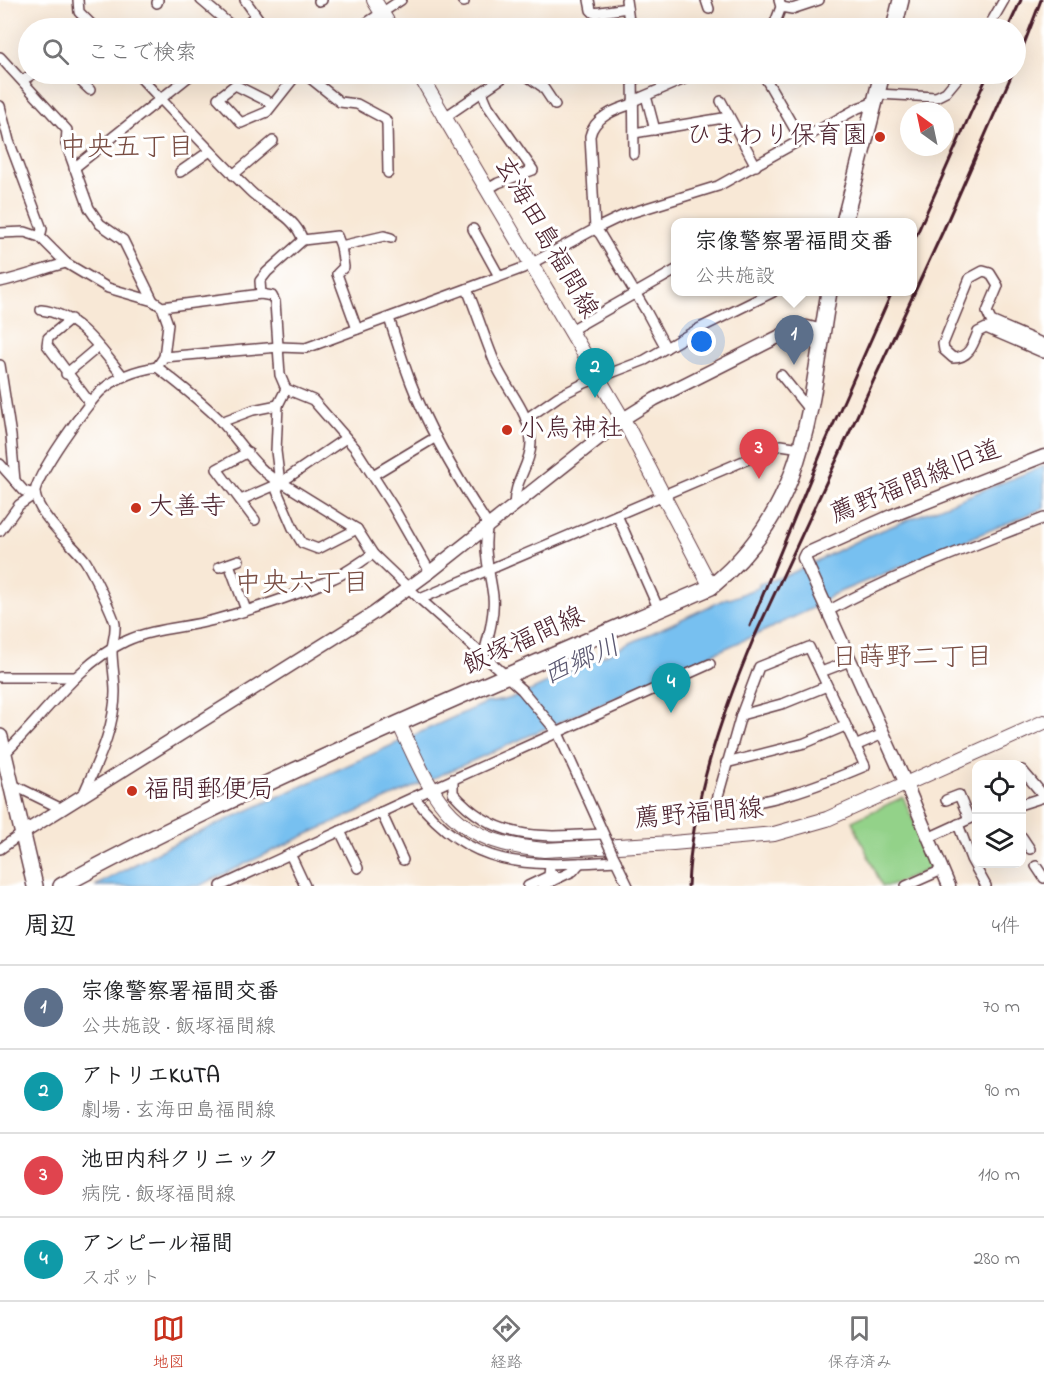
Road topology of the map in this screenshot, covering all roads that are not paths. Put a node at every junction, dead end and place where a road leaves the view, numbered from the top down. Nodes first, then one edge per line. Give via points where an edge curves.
1 (78, 0) edge
2 (201, 0) edge
3 (245, 0) edge
4 (374, 0) edge
5 (401, 0) edge
6 (589, 0) edge
7 (819, 0) edge
8 (901, 0) edge
9 (1004, 0) edge
10 (780, 3) edge
11 (627, 4) edge
12 (382, 13) junction
13 (255, 16) edge
14 (85, 18) edge
15 (222, 18) edge
16 (374, 18) edge
17 (385, 18) edge
18 (776, 18) edge
19 (896, 18) edge
20 (994, 18) edge
21 (0, 57) edge
22 (18, 75) edge
23 (27, 84) edge
24 (84, 84) edge
25 (147, 84) edge
26 (178, 84) edge
27 (289, 84) edge
28 (318, 84) edge
29 (425, 84) edge
30 (494, 84) edge
31 (539, 84) edge
32 (633, 84) edge
33 (673, 84) edge
34 (769, 84) edge
35 (880, 84) edge
36 (953, 84) edge
37 (90, 90) dead end
38 (482, 92) junction
39 (646, 96) junction
40 (876, 98) junction
41 (161, 99) junction
42 (721, 101) dead end
43 (633, 103) junction
44 (273, 104) junction
45 (555, 105) dead end
46 (0, 106) edge
47 (445, 117) junction
48 (729, 117) junction
49 (655, 130) junction
50 (634, 133) junction
51 (801, 140) junction
52 (273, 141) dead end
53 (210, 151) junction
54 (634, 154) dead end
55 (756, 166) junction
56 (74, 168) junction
57 (180, 172) dead end
58 (388, 173) dead end
59 (234, 175) junction
60 (488, 189) junction
61 (845, 218) edge
62 (473, 229) dead end
63 (595, 229) junction
64 (0, 233) edge
65 (40, 237) junction
66 (391, 238) dead end
67 (303, 240) junction
68 (341, 246) junction
69 (66, 263) junction
70 (532, 263) junction
71 (671, 272) edge
72 (498, 276) junction
73 (0, 282) edge
74 (467, 289) junction
75 (635, 293) junction
76 (261, 294) junction
77 (763, 296) edge
78 (828, 296) edge
79 (153, 301) junction
80 (162, 307) junction
81 (41, 310) dead end
82 (389, 318) junction
83 (71, 319) junction
84 (357, 329) junction
85 (571, 330) junction
86 (822, 332) junction
87 (1044, 344) edge
88 (98, 346) junction
89 (279, 347) junction
90 (666, 348) junction
91 (1044, 352) edge
92 (164, 357) junction
93 (0, 365) edge
94 (157, 367) junction
95 (66, 374) junction
96 (123, 375) junction
97 (781, 375) dead end
98 (599, 377) junction
99 (286, 389) junction
100 (90, 403) junction
101 (278, 405) junction
102 (810, 411) junction
103 (526, 419) junction
104 (623, 419) junction
105 (221, 422) junction
106 (436, 437) junction
107 (346, 438) junction
108 (801, 450) junction
109 (248, 452) junction
110 (1044, 456) edge
111 (0, 464) edge
112 (373, 475) junction
113 (15, 481) junction
114 (280, 483) junction
115 (35, 494) junction
116 (664, 495) junction
117 (241, 500) junction
118 (514, 506) junction
119 (617, 515) junction
120 (1044, 518) edge
121 (255, 520) dead end
122 (488, 525) junction
123 (357, 529) junction
124 (0, 531) edge
125 (373, 554) junction
126 (229, 564) dead end
127 (488, 571) junction
128 (430, 572) junction
129 (711, 587) junction
130 (409, 588) junction
131 (420, 600) junction
132 (826, 609) junction
133 (246, 610) junction
134 (659, 610) junction
135 (112, 648) junction
136 (483, 657) junction
137 (850, 661) junction
138 (710, 664) dead end
139 (821, 672) junction
140 (506, 676) junction
141 (0, 677) edge
142 (76, 677) junction
143 (827, 686) junction
144 (741, 714) junction
145 (845, 726) junction
146 (1042, 727) edge
147 (402, 728) junction
148 (556, 731) junction
149 (883, 734) junction
150 (0, 737) edge
151 (855, 746) junction
152 (2, 756) edge
153 (726, 763) junction
154 (1026, 776) edge
155 (453, 779) junction
156 (11, 784) junction
157 (906, 784) junction
158 (428, 786) junction
159 (83, 795) junction
160 (414, 797) junction
161 (1044, 797) edge
162 (946, 800) dead end
163 (1026, 803) edge
164 (60, 808) junction
165 (381, 812) junction
166 (972, 815) edge
167 (972, 817) edge
168 (957, 824) junction
169 (340, 831) junction
170 (23, 833) junction
171 (604, 835) junction
172 (928, 838) junction
173 (1026, 843) edge
174 (0, 849) edge
175 (1030, 849) dead end
176 (290, 854) junction
177 (615, 858) junction
178 (403, 860) dead end
179 (580, 863) junction
180 (553, 865) junction
181 (1035, 866) dead end
182 (358, 868) dead end
183 (942, 870) junction
184 (1044, 878) edge
185 (552, 881) junction
186 (35, 886) edge
187 (61, 886) edge
188 (221, 886) edge
189 (305, 886) edge
190 (528, 886) edge
191 (543, 886) edge
192 (628, 886) edge
193 (906, 886) edge
194 (949, 886) edge
195 (986, 886) edge

1 - 14 street via 79,12
2 - 15 street
3 - 13 street
4 - 12 main road
5 - 12 street
6 - 11 street via 594,13
7 - 10 street via 792,9
8 - 19 main road
9 - 20 street
10 - 18 street
12 - 16 street
12 - 17 main road
21 - 22 street
23 - 56 street via 67,130 66,144
24 - 37 street
25 - 41 street
26 - 41 street
27 - 44 street
28 - 58 street via 340,102 357,104 385,119
29 - 47 main road, 玄海田島福間線
30 - 38 street
31 - 45 street
32 - 43 street
33 - 39 street
34 - 51 street
35 - 40 main road
36 - 40 street via 936,97
38 - 47 street
38 - 60 street via 533,170
39 - 43 street
39 - 49 street
40 - 51 street
40 - 61 main road
41 - 53 street
41 - 56 street
42 - 48 street
43 - 50 street
43 - 63 street via 592,127
44 - 44 street via 235,85 218,98 241,123 267,112
46 - 65 street via 42,229
47 - 60 main road, 玄海田島福間線
48 - 49 street
48 - 55 street
49 - 50 street
50 - 54 street
51 - 55 street
52 - 59 street
53 - 57 street
53 - 59 street
55 - 63 street via 718,186
56 - 79 street via 89,208 100,225 123,240
59 - 67 street via 252,194 285,214
60 - 70 main road, 玄海田島福間線
62 - 72 street
63 - 70 street
63 - 75 street
64 - 65 street via 26,232
65 - 69 street
66 - 68 street via 384,236
67 - 68 street via 337,236
67 - 76 street via 260,281
68 - 84 street via 344,267 337,274
69 - 73 street
69 - 79 street via 108,288
70 - 72 street
70 - 85 main road, 玄海田島福間線
71 - 75 street
72 - 74 street
74 - 82 street
74 - 103 street via 498,369
75 - 85 street
75 - 90 street
76 - 80 street
76 - 89 street via 272,296 275,302
77 - 90 street
78 - 86 main road, 飯塚福間線
79 - 80 street
80 - 92 street via 168,324
81 - 83 street
82 - 84 street
82 - 106 street via 411,385
83 - 88 street
83 - 95 street via 47,341 48,350
84 - 89 street via 306,348
85 - 98 main road, 玄海田島福間線
86 - 102 main road, 飯塚福間線
86 - 104 street via 807,327 794,329
87 - 91 street via 991,321 987,312 998,286 990,273 983,271 970,278 943,344 953,358 960,358 971,349 978,332 986,328
88 - 95 street
88 - 96 street
89 - 92 street
89 - 99 street via 280,375
90 - 98 street
92 - 94 street
93 - 113 street
94 - 96 street
94 - 105 street
95 - 100 street
96 - 100 street
97 - 102 street
98 - 103 street via 559,396
98 - 104 main road, 玄海田島福間線
99 - 101 street
99 - 107 street via 313,400
100 - 115 street via 43,470
101 - 105 street
101 - 114 street via 276,451
102 - 108 main road, 飯塚福間線
103 - 118 street via 531,443 515,487
104 - 116 main road, 玄海田島福間線
104 - 118 street
105 - 109 street
106 - 112 street
106 - 122 street
107 - 112 street
107 - 114 street
108 - 116 street via 781,446
108 - 129 main road, 飯塚福間線 via 775,513 733,570
109 - 114 street
109 - 117 street via 217,469
110 - 132 street, 薦野福間線旧道 via 891,516 805,558
111 - 113 street
112 - 128 street
113 - 115 street via 24,491
114 - 117 street
114 - 123 street
114 - 123 street via 278,491 302,543 318,549
115 - 124 street via 19,505
115 - 135 street via 44,512 85,561 115,622
116 - 119 street
116 - 129 main road, 玄海田島福間線
117 - 121 street
118 - 122 street
119 - 127 street
119 - 134 street
120 - 132 street
122 - 127 street
122 - 128 street
123 - 125 street
125 - 130 street
125 - 133 street via 336,578
126 - 133 street
127 - 131 street
127 - 136 street via 493,604
128 - 130 street
129 - 134 main road, 飯塚福間線
130 - 131 street
130 - 159 street
131 - 136 street
132 - 137 street
133 - 135 street via 155,631
134 - 140 main road, 飯塚福間線
135 - 142 street
135 - 159 street via 115,692 110,727
136 - 140 street
137 - 139 street
137 - 149 street
138 - 148 street
139 - 143 street
139 - 144 street via 809,647 759,667
140 - 147 main road, 飯塚福間線
140 - 148 street
141 - 142 street
142 - 152 street
143 - 144 street via 785,703
143 - 145 street
144 - 153 street
145 - 151 street
145 - 153 street via 805,743
146 - 157 main road, 薦野福間線
147 - 158 main road, 薦野福間線
147 - 187 main road, 飯塚福間線 via 223,803
148 - 155 street
148 - 171 street
149 - 151 street
149 - 157 street
150 - 152 main road
151 - 153 street via 865,766 830,781 744,804 716,804
152 - 156 main road
154 - 161 street
155 - 158 street
155 - 171 street via 453,793 462,804 497,827 542,836
156 - 164 street
156 - 170 main road
157 - 158 main road, 薦野福間線 via 827,819 774,834 544,850 478,834 443,807
157 - 172 street
158 - 160 street
159 - 164 street
160 - 165 street
160 - 180 street via 436,824 474,848 503,858
161 - 163 street
162 - 166 street via 959,795
164 - 170 street
165 - 169 street
165 - 178 street
167 - 168 street
168 - 172 street
168 - 195 street
169 - 176 street
169 - 182 street
170 - 174 street
170 - 186 main road
171 - 177 street, bridge
172 - 183 street
173 - 175 street
176 - 188 street
176 - 189 street
177 - 179 street
177 - 192 street
179 - 180 street
179 - 185 street
180 - 185 street
180 - 190 street via 549,876
181 - 184 street
183 - 193 street
183 - 194 street
185 - 191 street

